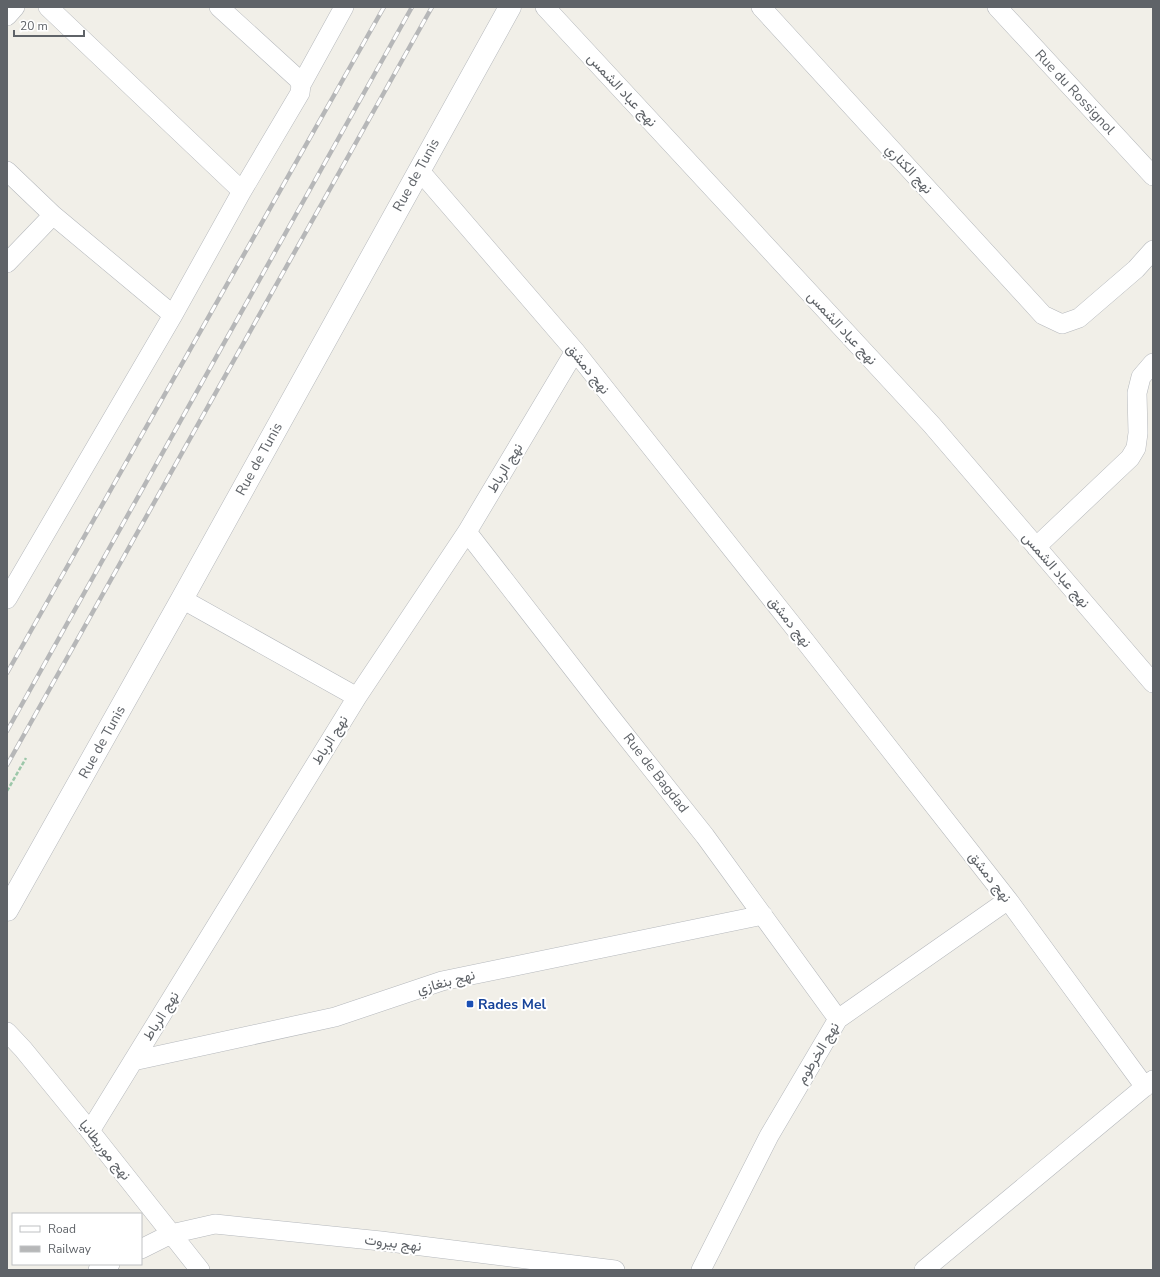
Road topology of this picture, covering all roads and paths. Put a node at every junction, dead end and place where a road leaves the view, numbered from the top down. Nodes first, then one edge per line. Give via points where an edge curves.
1 (15, 7) edge
2 (48, 7) edge
3 (219, 7) edge
4 (344, 7) edge
5 (510, 7) edge
6 (545, 7) edge
7 (761, 7) edge
8 (997, 7) edge
9 (7, 16) edge
10 (301, 85) junction
11 (419, 170) junction
12 (7, 171) edge
13 (1153, 176) edge
14 (242, 191) junction
15 (53, 215) junction
16 (1153, 250) edge
17 (7, 264) edge
18 (173, 315) junction
19 (574, 351) junction
20 (1153, 363) edge
21 (467, 532) junction
22 (1036, 547) junction
23 (7, 599) edge
24 (182, 599) junction
25 (1153, 683) edge
26 (357, 697) junction
27 (26, 758) dead end
28 (7, 791) edge
29 (1008, 900) junction
30 (7, 910) edge
31 (763, 915) junction
32 (838, 1019) junction
33 (7, 1032) edge
34 (133, 1061) junction
35 (1149, 1084) edge
36 (90, 1131) junction
37 (171, 1234) junction
38 (142, 1248) edge
39 (108, 1265) edge
40 (98, 1270) edge
41 (200, 1270) edge
42 (615, 1270) edge
43 (701, 1270) edge
44 (924, 1270) edge

1 - 9 street
2 - 14 street
3 - 10 street via 298,79
4 - 10 street
5 - 11 street, Rue de Tunis
6 - 22 street, نهج عباد الشمس via 931,424
7 - 16 street, نهج الكناري via 1043,315 1062,324 1079,318 1136,270
8 - 13 street, Rue du Rossignol
10 - 14 street via 300,92
11 - 19 street, نهج دمشق
11 - 24 street, Rue de Tunis
12 - 15 street
14 - 18 street
15 - 17 street
15 - 18 street
18 - 23 street
19 - 21 street, نهج الرباط
19 - 29 street, نهج دمشق
20 - 22 street via 1141,377 1137,393 1138,433 1136,448 1130,458
21 - 26 street, نهج الرباط
21 - 31 street, Rue de Bagdad via 705,836
22 - 25 street, نهج عباد الشمس
24 - 26 street
24 - 30 street, Rue de Tunis
26 - 34 street, نهج الرباط
27 - 28 path
29 - 32 street, نهج الخرطوم
29 - 35 street, نهج دمشق
31 - 32 street, Rue de Bagdad
31 - 34 street, نهج بنغازي via 442,981 335,1017
32 - 43 street, نهج الخرطوم via 769,1136
33 - 36 street, نهج موريطانيا
34 - 36 street, نهج الرباط
35 - 44 street
36 - 37 street, نهج موريطانيا
37 - 38 street, نهج بيروت
37 - 41 street, نهج موريطانيا
37 - 42 street, نهج بيروت via 215,1224 381,1241
39 - 40 street

